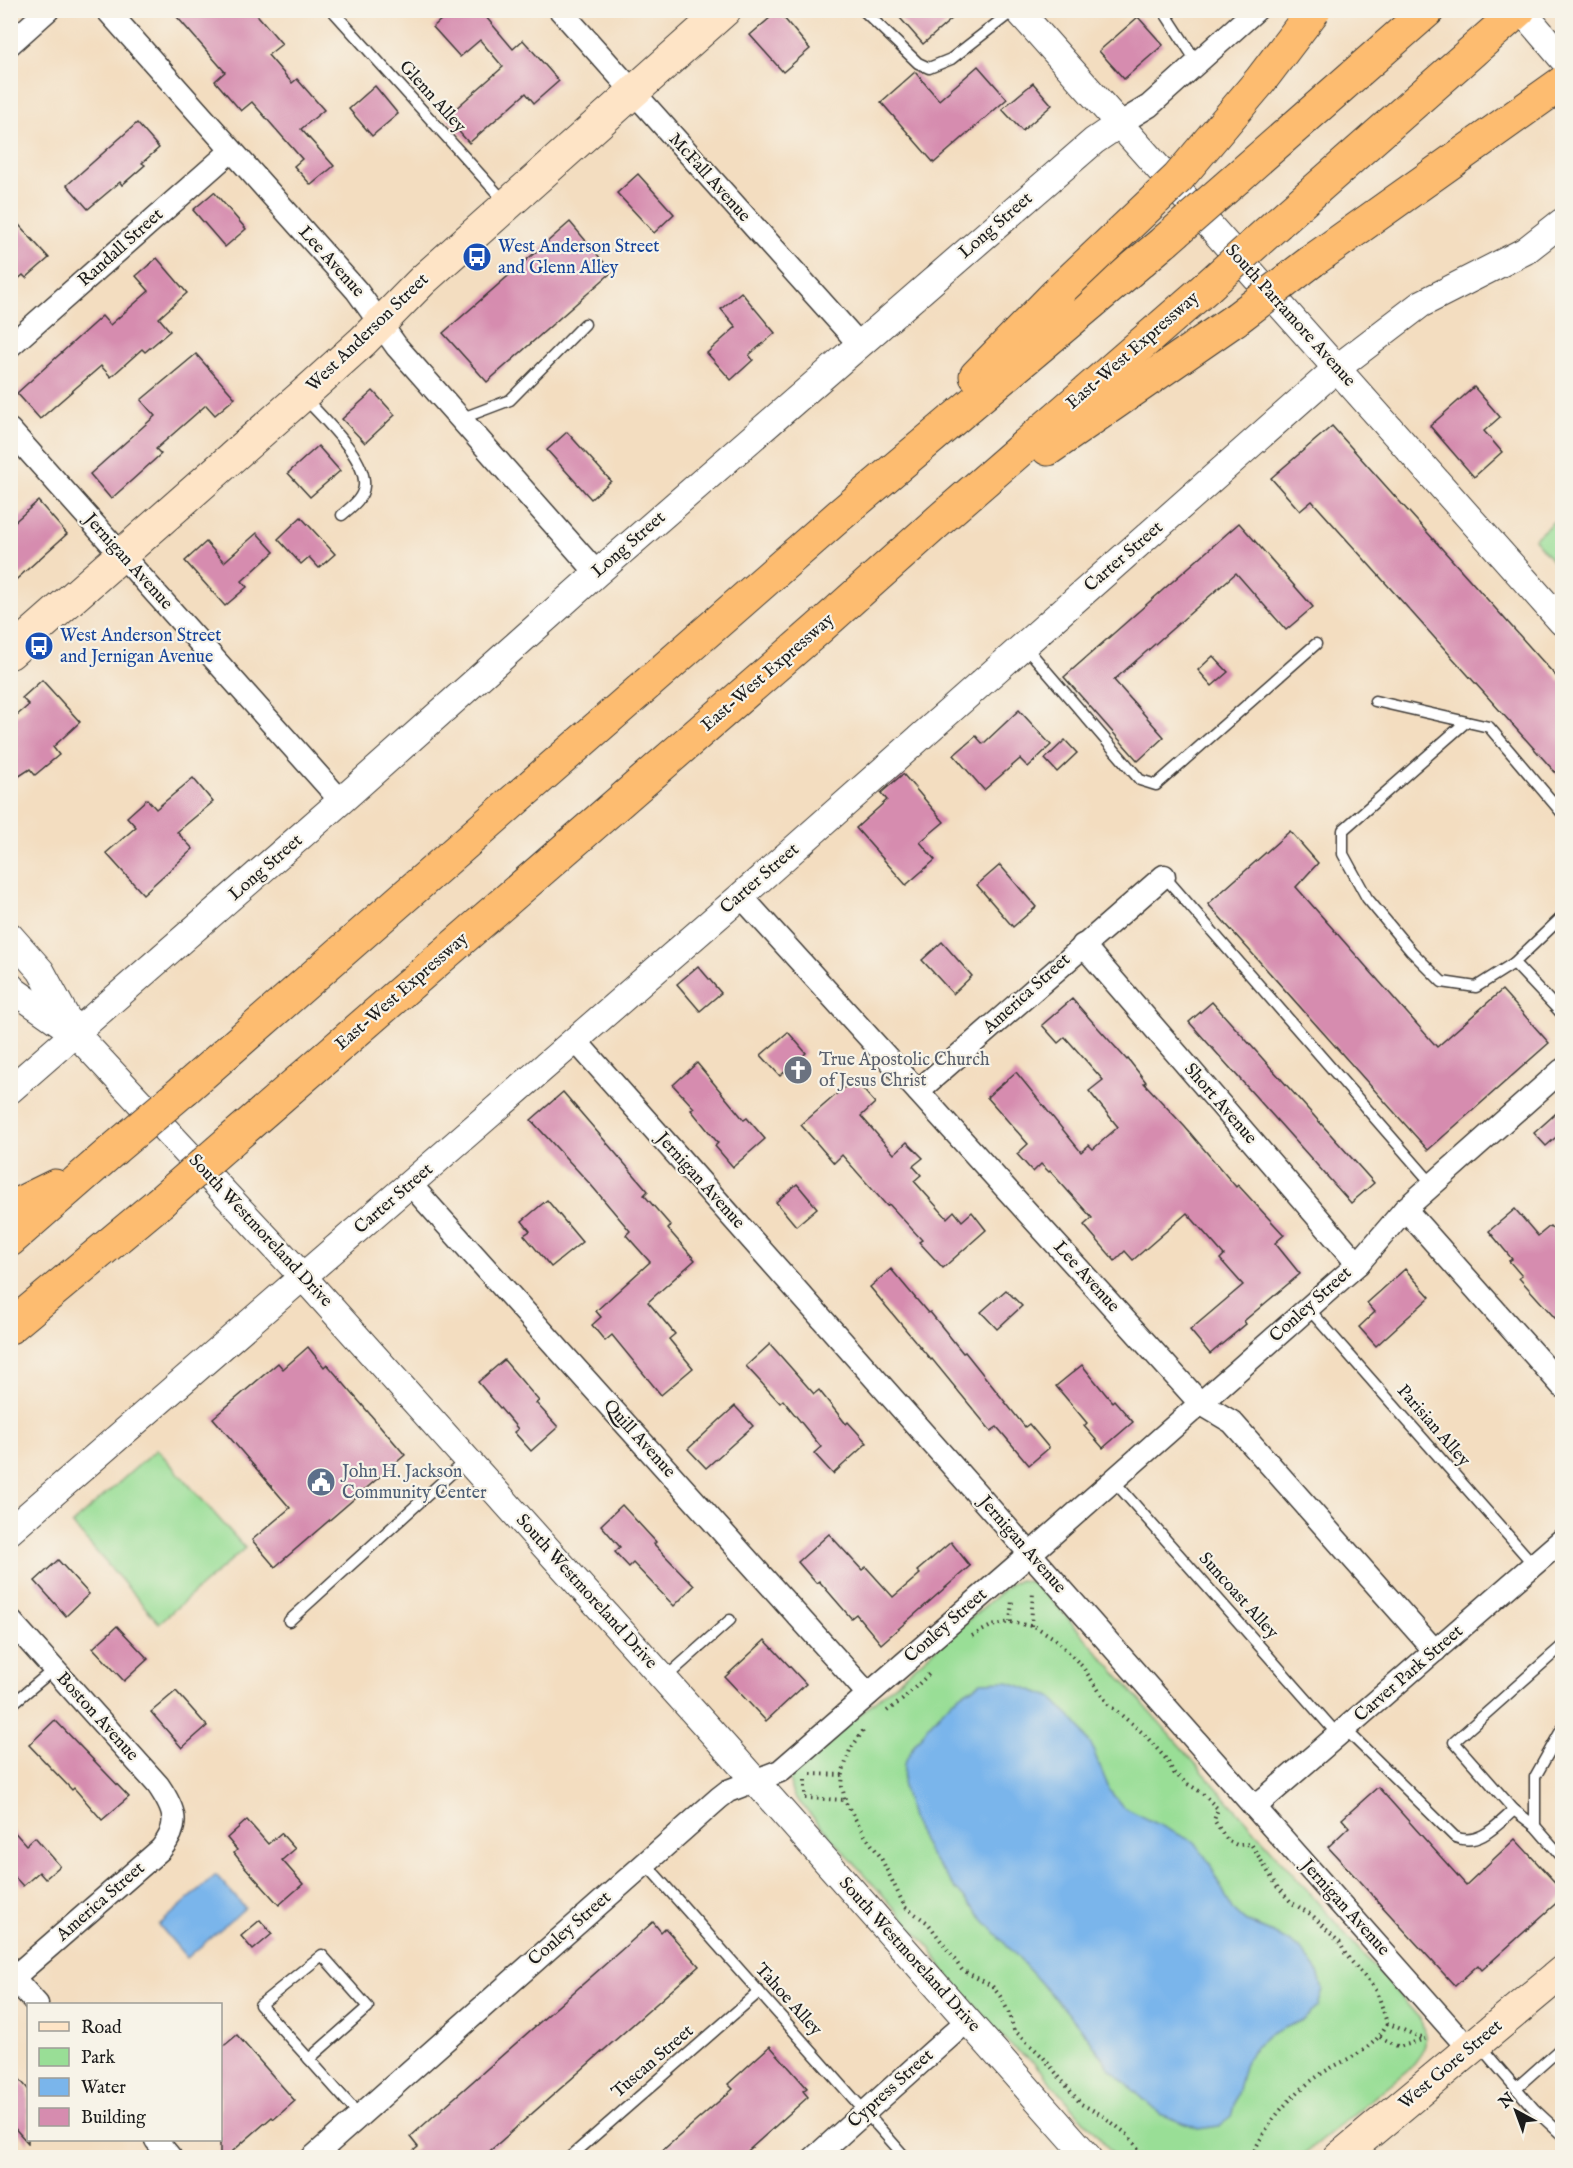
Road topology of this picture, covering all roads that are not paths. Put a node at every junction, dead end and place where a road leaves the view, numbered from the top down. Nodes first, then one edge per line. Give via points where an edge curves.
1 (48, 10) edge
2 (107, 10) edge
3 (332, 10) edge
4 (560, 10) edge
5 (725, 10) edge
6 (863, 10) edge
7 (1016, 10) edge
8 (1163, 10) edge
9 (1256, 10) edge
10 (1314, 10) edge
11 (1428, 10) edge
12 (1520, 10) edge
13 (10, 44) edge
14 (1563, 58) edge
15 (1198, 64) junction
16 (1551, 91) edge
17 (632, 92) junction
18 (1119, 124) junction
19 (231, 151) junction
20 (507, 205) junction
21 (1563, 222) edge
22 (1563, 242) edge
23 (1525, 251) junction
24 (380, 324) junction
25 (585, 324) dead end
26 (860, 345) junction
27 (10, 346) edge
28 (1337, 368) junction
29 (303, 395) junction
30 (460, 420) junction
31 (10, 430) edge
32 (342, 515) dead end
33 (840, 515) junction
34 (943, 517) junction
35 (122, 555) junction
36 (597, 573) junction
37 (1563, 622) edge
38 (1316, 644) dead end
39 (1024, 645) junction
40 (10, 653) edge
41 (1375, 701) dead end
42 (1466, 722) junction
43 (341, 801) junction
44 (1563, 813) edge
45 (1164, 876) joint
46 (741, 896) junction
47 (1563, 917) edge
48 (10, 936) edge
49 (1083, 945) junction
50 (1514, 963) junction
51 (10, 986) edge
52 (1563, 1014) edge
53 (76, 1034) junction
54 (575, 1040) junction
55 (1563, 1070) edge
56 (10, 1090) edge
57 (918, 1091) junction
58 (104, 1158) junction
59 (411, 1185) junction
60 (1432, 1185) junction
61 (10, 1208) edge
62 (1405, 1209) junction
63 (10, 1240) edge
64 (1358, 1263) junction
65 (303, 1277) junction
66 (1308, 1308) junction
67 (10, 1327) edge
68 (1563, 1386) edge
69 (1200, 1404) junction
70 (466, 1459) junction
71 (1113, 1480) junction
72 (10, 1532) edge
73 (1563, 1540) edge
74 (1030, 1554) junction
75 (1534, 1565) junction
76 (10, 1620) edge
77 (730, 1620) dead end
78 (289, 1621) dead end
79 (1563, 1646) edge
80 (1435, 1652) junction
81 (54, 1669) junction
82 (664, 1679) junction
83 (868, 1694) junction
84 (10, 1706) edge
85 (1563, 1729) edge
86 (1342, 1732) junction
87 (755, 1781) junction
88 (1255, 1807) junction
89 (1514, 1810) junction
90 (175, 1818) joint
91 (1535, 1826) junction
92 (1563, 1857) edge
93 (645, 1863) junction
94 (1563, 1972) edge
95 (12, 1976) edge
96 (759, 1992) junction
97 (36, 2003) edge
98 (968, 2020) junction
99 (1473, 2046) junction
100 (1563, 2047) edge
101 (309, 2059) junction
102 (1516, 2088) junction
103 (866, 2112) junction
104 (360, 2116) junction
105 (1563, 2135) edge
106 (158, 2141) edge
107 (171, 2157) edge
108 (312, 2157) edge
109 (569, 2157) edge
110 (814, 2157) edge
111 (906, 2157) edge
112 (1089, 2157) edge
113 (1339, 2157) edge

1 - 13 street
2 - 19 street, Lee Avenue
3 - 20 lane, Glenn Alley
4 - 17 street, McFall Avenue
5 - 17 main road, West Anderson Street
6 - 7 lane via 918,63 929,68 951,59
7 - 18 street, South Parramore Avenue
8 - 15 lane
9 - 15 street, Long Street
10 - 33 highway, bridge via 1178,178 1062,288
11 - 33 highway, bridge via 1165,241
12 - 14 street
12 - 34 highway, East-West Expressway, bridge
15 - 18 street, Long Street via 1149,106
16 - 34 highway, bridge via 1236,319
17 - 20 main road, West Anderson Street
17 - 26 street, McFall Avenue
18 - 26 street, Long Street via 1094,141
18 - 28 street, South Parramore Avenue
19 - 24 street, Lee Avenue via 365,299
19 - 27 street, Randall Street
20 - 24 main road, West Anderson Street
21 - 23 street, Carter Street
22 - 23 street, Carter Street
23 - 28 street, Carter Street via 1421,304
24 - 29 main road, West Anderson Street
24 - 30 street, Lee Avenue
25 - 30 lane via 510,400
26 - 36 street, Long Street
28 - 37 street, South Parramore Avenue
28 - 39 street, Carter Street
29 - 32 lane via 352,452 362,471 362,494
29 - 35 main road, West Anderson Street
30 - 36 street, Lee Avenue
31 - 35 street, Jernigan Avenue
33 - 58 highway, bridge
34 - 67 highway, East-West Expressway, bridge via 231,1141
35 - 40 main road, West Anderson Street
35 - 43 street, Jernigan Avenue
36 - 43 street, Long Street
38 - 39 lane via 1156,785 1140,780
39 - 46 street, Carter Street
41 - 42 lane
42 - 44 lane via 1489,727
42 - 50 lane via 1343,830 1343,854 1367,898 1442,982 1476,987
43 - 53 street, Long Street
45 - 49 street, America Street
45 - 60 lane
46 - 54 street, Carter Street
46 - 57 street, Lee Avenue
47 - 50 lane
48 - 53 street, South Westmoreland Drive via 41,971
49 - 57 street, America Street
49 - 64 street, Short Avenue
50 - 52 lane
51 - 53 street, South Westmoreland Drive
53 - 56 street, Long Street
53 - 65 street, South Westmoreland Drive
54 - 59 street, Carter Street
54 - 74 street, Jernigan Avenue
55 - 60 street, Conley Street
57 - 69 street, Lee Avenue
58 - 61 highway
58 - 63 highway
59 - 65 street, Carter Street
59 - 83 street, Quill Avenue
60 - 62 street, Conley Street
62 - 64 street, Conley Street
62 - 68 street
64 - 66 street, Conley Street
65 - 70 street, South Westmoreland Drive
65 - 72 street, Carter Street
66 - 69 street, Conley Street
66 - 75 lane, Parisian Alley
69 - 71 street, Conley Street
69 - 80 street, Lee Avenue via 1232,1422
70 - 78 lane
70 - 82 street, South Westmoreland Drive
71 - 74 street, Conley Street
71 - 86 lane, Suncoast Alley
73 - 75 street, Carver Park Street
74 - 83 street, Conley Street
74 - 88 street, Jernigan Avenue
75 - 80 street, Carver Park Street
76 - 81 street, Boston Avenue
77 - 82 lane
79 - 89 lane via 1454,1742
80 - 86 street, Carver Park Street
81 - 84 lane
81 - 90 street, Boston Avenue via 158,1785
82 - 87 street, South Westmoreland Drive
83 - 87 street, Conley Street via 780,1771
85 - 91 lane via 1535,1776
86 - 88 street, Carver Park Street
86 - 89 lane, Suncoast Alley via 1455,1838 1479,1839
87 - 93 street, Conley Street via 728,1791
87 - 98 street, South Westmoreland Drive
88 - 99 street, Jernigan Avenue
89 - 91 lane
90 - 95 street, America Street via 172,1836 161,1850
91 - 92 lane
93 - 96 lane, Tahoe Alley
93 - 104 street, Conley Street
94 - 99 main road, West Gore Street
95 - 97 street
96 - 103 lane, Tahoe Alley
96 - 109 lane, Tuscan Street
98 - 103 street, Cypress Street
98 - 112 street, South Westmoreland Drive
99 - 102 lane
99 - 113 main road, West Gore Street
100 - 102 lane
101 - 101 lane via 260,2005 322,1955 368,2007
101 - 104 lane
102 - 105 lane
103 - 110 street, Cypress Street
103 - 111 lane, Tahoe Alley
104 - 108 street, Conley Street
106 - 107 street

